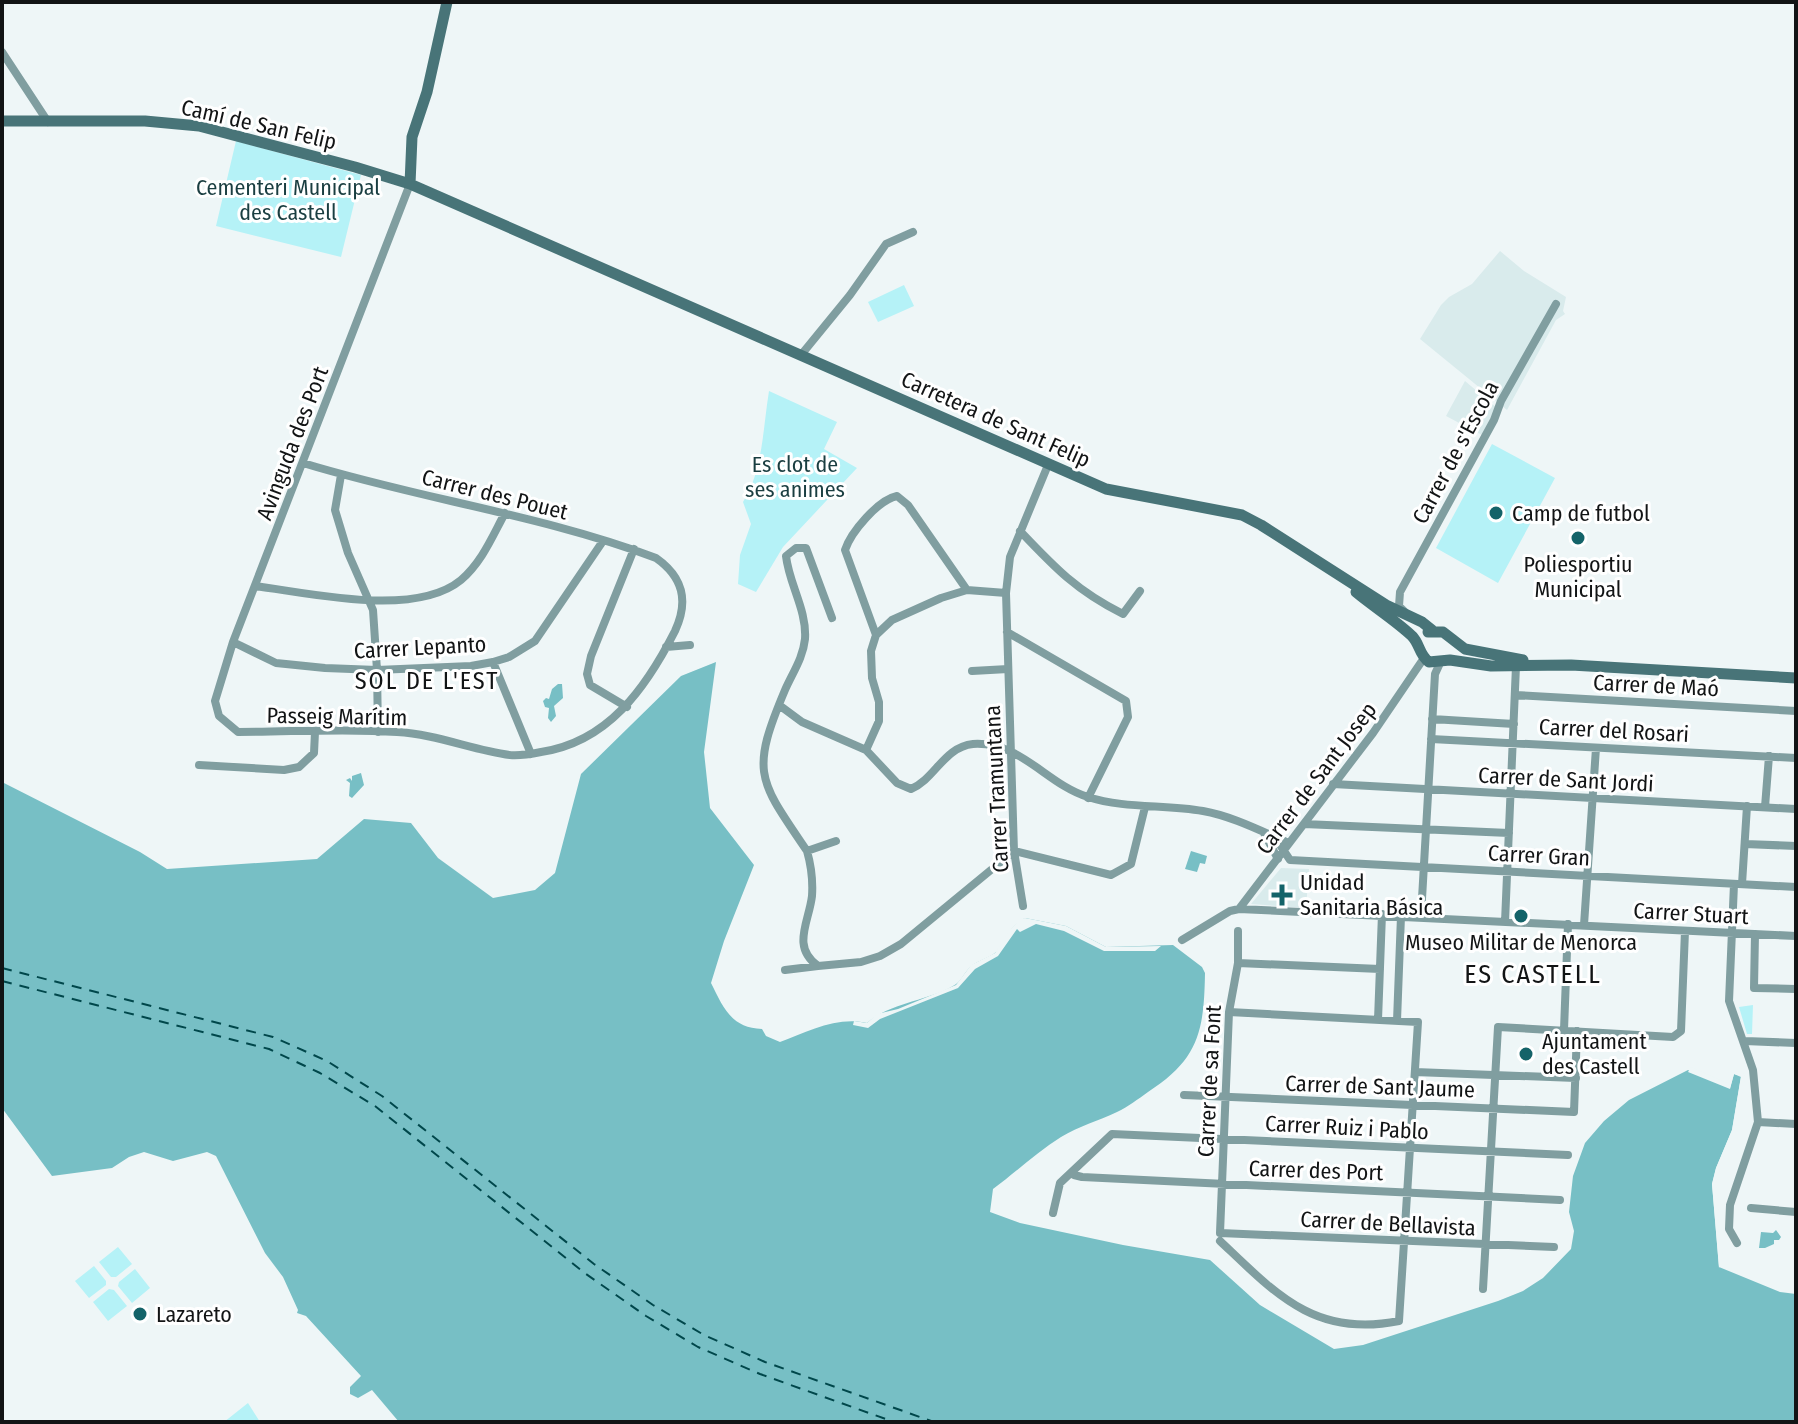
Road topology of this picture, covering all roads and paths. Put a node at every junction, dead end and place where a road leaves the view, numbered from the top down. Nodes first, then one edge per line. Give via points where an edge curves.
1 (447, 2) edge
2 (2, 52) edge
3 (2, 121) edge
4 (48, 122) junction
5 (410, 184) junction
6 (913, 232) dead end
7 (538, 240) joint
8 (1556, 304) dead end
9 (801, 355) junction
10 (303, 463) junction
11 (1048, 465) junction
12 (341, 475) junction
13 (505, 513) junction
14 (1020, 531) junction
15 (603, 541) junction
16 (634, 549) junction
17 (1328, 569) junction
18 (674, 570) joint
19 (255, 586) junction
20 (967, 590) junction
21 (1140, 591) dead end
22 (1006, 593) junction
23 (371, 602) junction
24 (1408, 616) junction
25 (832, 618) dead end
26 (1432, 630) junction
27 (1007, 632) junction
28 (876, 635) junction
29 (233, 642) junction
30 (1456, 643) junction
31 (1419, 644) junction
32 (690, 645) dead end
33 (666, 647) junction
34 (1424, 658) junction
35 (493, 662) junction
36 (1445, 662) junction
37 (1571, 665) junction
38 (1516, 666) junction
39 (1008, 669) junction
40 (377, 670) junction
41 (972, 671) dead end
42 (1796, 678) edge
43 (1515, 695) junction
44 (779, 705) junction
45 (627, 707) junction
46 (1796, 711) edge
47 (219, 716) joint
48 (1432, 719) junction
49 (1514, 724) junction
50 (315, 732) junction
51 (378, 732) junction
52 (1431, 739) junction
53 (1513, 743) junction
54 (1596, 748) junction
55 (866, 750) junction
56 (1012, 750) junction
57 (531, 754) junction
58 (1769, 756) junction
59 (1796, 758) edge
60 (199, 765) dead end
61 (1333, 784) junction
62 (1428, 789) junction
63 (1511, 794) junction
64 (1088, 798) junction
65 (1592, 798) junction
66 (1747, 806) junction
67 (1145, 807) junction
68 (1765, 807) junction
69 (1796, 809) edge
70 (1304, 824) junction
71 (1426, 830) junction
72 (1264, 832) junction
73 (1509, 833) junction
74 (1274, 836) junction
75 (836, 841) dead end
76 (1289, 843) junction
77 (1745, 844) junction
78 (1796, 846) edge
79 (807, 851) junction
80 (1014, 851) junction
81 (1281, 855) junction
82 (1425, 868) junction
83 (1508, 871) junction
84 (1586, 875) junction
85 (1738, 884) junction
86 (1796, 887) edge
87 (1023, 906) dead end
88 (1235, 910) junction
89 (1382, 914) junction
90 (1401, 916) junction
91 (1421, 916) junction
92 (1505, 922) junction
93 (1568, 924) junction
94 (1584, 925) junction
95 (1238, 931) dead end
96 (1685, 931) junction
97 (1732, 933) junction
98 (1755, 934) junction
99 (1796, 936) edge
100 (1182, 940) dead end
101 (815, 963) junction
102 (1238, 963) junction
103 (1380, 969) junction
104 (785, 970) dead end
105 (1796, 989) edge
106 (1229, 1012) junction
107 (1378, 1020) junction
108 (1397, 1021) junction
109 (1564, 1030) junction
110 (1577, 1031) junction
111 (1745, 1041) junction
112 (1796, 1043) edge
113 (1415, 1072) junction
114 (1495, 1075) junction
115 (1576, 1078) junction
116 (1184, 1095) dead end
117 (1226, 1097) junction
118 (1413, 1105) junction
119 (1493, 1109) junction
120 (1758, 1122) junction
121 (1796, 1124) edge
122 (1224, 1139) junction
123 (1410, 1148) junction
124 (1491, 1152) junction
125 (1568, 1155) dead end
126 (1073, 1172) junction
127 (1222, 1185) junction
128 (1407, 1192) junction
129 (1488, 1197) junction
130 (1560, 1200) dead end
131 (1751, 1208) dead end
132 (1796, 1212) edge
133 (1053, 1213) dead end
134 (1220, 1237) junction
135 (1404, 1241) junction
136 (1737, 1243) dead end
137 (1485, 1245) junction
138 (1554, 1247) dead end
139 (1483, 1289) dead end

1 - 5 main road via 412,137
2 - 4 street
3 - 4 main road, Camí de San Felip
4 - 5 main road, Camí de San Felip via 199,126
5 - 7 main road, Camí de San Felip
5 - 10 street, Avinguda des Port
6 - 9 street via 886,244
7 - 9 main road, Carretera de Sant Felip
8 - 24 street, Carrer de s'Escola via 1400,592 1399,606
9 - 11 main road, Carretera de Sant Felip
10 - 12 street, Carrer des Pouet
10 - 19 street, Avinguda des Port
11 - 14 street, Carrer Tramuntana
11 - 17 main road, Carretera de Sant Felip via 1106,489 1242,515
12 - 13 street, Carrer des Pouet
12 - 23 street via 335,510
13 - 15 street, Carrer des Pouet
13 - 23 street via 481,560 460,581 437,595
14 - 21 street via 1065,579 1105,605 1123,614
14 - 22 street, Carrer Tramuntana via 1010,557
15 - 16 street, Carrer des Pouet
15 - 35 street, Carrer Lepanto via 535,641
16 - 18 street, Carrer des Pouet
16 - 45 street via 587,674 590,685
17 - 24 main road, Carretera de Sant Felip
17 - 31 main road
18 - 33 street, Passeig Marítim via 684,601
19 - 23 street
19 - 29 street, Avinguda des Port
20 - 22 street
20 - 28 street via 892,620
20 - 28 street via 908,505 897,496 887,498 850,537 845,550
22 - 27 street, Carrer Tramuntana
23 - 40 street
24 - 26 main road, Carretera de Sant Felip
25 - 44 street via 806,548 796,548 786,556 805,637
26 - 30 main road
26 - 31 main road
27 - 39 street, Carrer Tramuntana
27 - 64 street via 1126,701 1128,717
28 - 55 street via 871,651 879,721
29 - 40 street, Carrer Lepanto via 276,663
29 - 47 street, Avinguda des Port via 215,701
30 - 36 main road via 1456,653
30 - 37 main road via 1493,656
31 - 34 main road
32 - 33 street
33 - 45 street, Passeig Marítim
34 - 36 main road
34 - 61 street, Carrer de Sant Josep
35 - 40 street, Carrer Lepanto
35 - 57 street
36 - 38 main road
36 - 48 street via 1435,674
37 - 38 main road
37 - 42 main road
38 - 43 street
39 - 41 street
39 - 56 street, Carrer Tramuntana
40 - 51 street
43 - 46 street, Carrer de Maó
43 - 49 street
44 - 55 street via 802,722
44 - 79 street via 766,740 763,774 772,801
45 - 57 street, Passeig Marítim via 596,732 559,749
47 - 50 street, Passeig Marítim via 238,732
48 - 49 street
48 - 52 street
49 - 53 street
50 - 51 street, Passeig Marítim
50 - 60 street via 314,753 299,767
51 - 57 street, Passeig Marítim via 514,756
52 - 53 street, Carrer del Rosari
52 - 62 street
53 - 54 street, Carrer del Rosari
53 - 63 street
54 - 58 street, Carrer del Rosari
54 - 65 street
55 - 56 street via 897,783 911,789 925,783 948,755 969,745
56 - 64 street
56 - 80 street, Carrer Tramuntana
58 - 59 street, Carrer del Rosari
58 - 68 street
61 - 62 street, Carrer de Sant Jordi
61 - 70 street, Carrer de Sant Josep
62 - 63 street, Carrer de Sant Jordi
62 - 71 street
63 - 65 street, Carrer de Sant Jordi
63 - 73 street
64 - 67 street
65 - 66 street, Carrer de Sant Jordi
65 - 84 street
66 - 68 street, Carrer de Sant Jordi
66 - 77 street
67 - 72 street via 1206,811
67 - 80 street via 1131,864 1111,875
68 - 69 street, Carrer de Sant Jordi
70 - 71 street
70 - 76 street, Carrer de Sant Josep
71 - 73 street
71 - 82 street
72 - 74 street
72 - 81 street
73 - 83 street
74 - 76 street
74 - 81 street
75 - 79 street
76 - 81 street, Carrer de Sant Josep
77 - 78 street
77 - 85 street
79 - 101 street via 812,893 803,942
80 - 87 street, Carrer Tramuntana
80 - 101 street via 880,956
81 - 82 street, Carrer Gran via 1290,860
81 - 88 street, Carrer de Sant Josep
82 - 83 street, Carrer Gran
82 - 91 street
83 - 84 street, Carrer Gran
83 - 92 street
84 - 85 street, Carrer Gran
84 - 94 street
85 - 86 street, Carrer Gran
85 - 97 street
88 - 89 street
88 - 100 street
89 - 90 street
89 - 103 street
90 - 91 street
90 - 108 street
91 - 92 street, Carrer Stuart
92 - 93 street, Carrer Stuart
93 - 94 street, Carrer Stuart
93 - 109 street
94 - 96 street, Carrer Stuart
95 - 102 street, Carrer de sa Font
96 - 97 street, Carrer Stuart
96 - 110 street via 1678,1035
97 - 98 street, Carrer Stuart
97 - 111 street via 1729,1001
98 - 99 street, Carrer Stuart
98 - 105 street via 1754,988
101 - 104 street
102 - 103 street
102 - 106 street, Carrer de sa Font
103 - 107 street
106 - 107 street
106 - 117 street, Carrer de sa Font
107 - 108 street
108 - 113 street via 1418,1022
109 - 110 street
109 - 114 street via 1498,1027
110 - 115 street
111 - 112 street
111 - 120 street
113 - 114 street
113 - 118 street
114 - 115 street
114 - 119 street
115 - 119 street, Carrer de Sant Jaume via 1574,1112
116 - 117 street, Carrer de Sant Jaume
117 - 118 street, Carrer de Sant Jaume
117 - 122 street, Carrer de sa Font
118 - 119 street, Carrer de Sant Jaume
118 - 123 street
119 - 124 street
120 - 121 street
120 - 136 street via 1730,1205 1729,1229
122 - 123 street, Carrer Ruiz i Pablo
122 - 126 street, Carrer Ruiz i Pablo via 1109,1136
122 - 127 street, Carrer de sa Font
123 - 124 street, Carrer Ruiz i Pablo
123 - 128 street
124 - 125 street, Carrer Ruiz i Pablo
124 - 129 street
126 - 127 street, Carrer des Port via 1082,1177
126 - 133 street via 1060,1183
127 - 128 street, Carrer des Port
127 - 134 street, Carrer de sa Font
128 - 129 street, Carrer des Port
128 - 135 street
129 - 130 street, Carrer des Port
129 - 137 street
131 - 132 street
134 - 135 street, Carrer de Bellavista
134 - 135 street via 1278,1295 1328,1321 1370,1327 1399,1321
135 - 137 street, Carrer de Bellavista
137 - 138 street, Carrer de Bellavista
137 - 139 street

